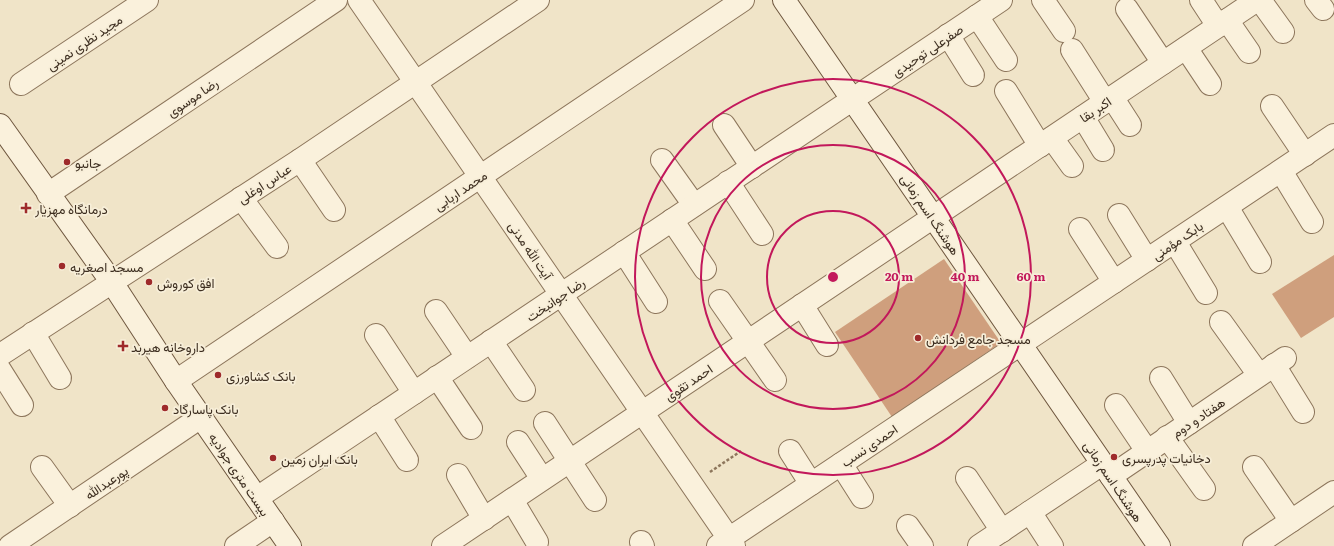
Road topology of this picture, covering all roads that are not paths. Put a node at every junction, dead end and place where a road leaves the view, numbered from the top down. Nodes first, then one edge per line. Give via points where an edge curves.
1 (146, 0) edge
2 (336, 0) edge
3 (359, 0) edge
4 (538, 0) edge
5 (743, 0) edge
6 (784, 0) edge
7 (1001, 0) edge
8 (1044, 0) edge
9 (1201, 0) edge
10 (1257, 0) edge
11 (1260, 0) edge
12 (1127, 9) dead end
13 (977, 16) junction
14 (1223, 23) junction
15 (1283, 32) dead end
16 (948, 35) junction
17 (1186, 48) junction
18 (1249, 52) dead end
19 (1006, 60) dead end
20 (1163, 63) junction
21 (973, 75) dead end
22 (416, 82) junction
23 (22, 84) dead end
24 (1210, 84) dead end
25 (1006, 91) dead end
26 (852, 100) junction
27 (1109, 100) junction
28 (1272, 106) dead end
29 (1083, 117) junction
30 (1130, 125) dead end
31 (724, 126) dead end
32 (4, 137) edge
33 (1332, 140) edge
34 (1046, 142) junction
35 (1103, 150) dead end
36 (1305, 155) junction
37 (300, 160) junction
38 (662, 160) dead end
39 (1072, 166) dead end
40 (752, 167) junction
41 (1281, 171) junction
42 (480, 176) junction
43 (728, 182) junction
44 (48, 194) junction
45 (240, 198) junction
46 (694, 205) junction
47 (1227, 207) junction
48 (334, 210) dead end
49 (1119, 215) dead end
50 (933, 217) junction
51 (672, 220) junction
52 (1312, 222) dead end
53 (1080, 229) dead end
54 (762, 234) dead end
55 (1174, 242) junction
56 (277, 247) dead end
57 (624, 252) junction
58 (1147, 260) junction
59 (1260, 262) dead end
60 (705, 269) dead end
61 (111, 281) junction
62 (1114, 282) junction
63 (1206, 293) dead end
64 (561, 294) junction
65 (720, 301) dead end
66 (656, 302) dead end
67 (802, 305) junction
68 (436, 311) dead end
69 (1221, 322) dead end
70 (33, 332) junction
71 (376, 335) dead end
72 (491, 341) junction
73 (748, 341) junction
74 (1020, 344) junction
75 (827, 345) dead end
76 (0, 355) edge
77 (467, 357) junction
78 (1273, 366) junction
79 (0, 370) edge
80 (437, 377) junction
81 (60, 378) dead end
82 (1161, 378) dead end
83 (176, 380) junction
84 (775, 380) dead end
85 (524, 390) dead end
86 (414, 393) junction
87 (22, 405) dead end
88 (1116, 405) dead end
89 (1303, 412) dead end
90 (642, 413) junction
91 (379, 416) junction
92 (201, 417) junction
93 (1189, 422) junction
94 (545, 423) dead end
95 (471, 428) dead end
96 (1167, 437) junction
97 (518, 442) dead end
98 (790, 451) dead end
99 (1147, 451) junction
100 (407, 460) dead end
101 (571, 461) junction
102 (840, 464) junction
103 (42, 467) dead end
104 (1254, 467) dead end
105 (1106, 470) junction
106 (458, 476) dead end
107 (967, 478) dead end
108 (542, 480) junction
109 (811, 484) junction
110 (1204, 489) dead end
111 (1334, 492) edge
112 (862, 497) dead end
113 (257, 498) junction
114 (512, 500) junction
115 (595, 500) dead end
116 (70, 506) junction
117 (1030, 512) junction
118 (484, 519) junction
119 (273, 521) junction
120 (1291, 521) junction
121 (908, 526) dead end
122 (1002, 531) junction
123 (537, 542) dead end
124 (727, 544) edge
125 (10, 546) edge
126 (236, 546) edge
127 (290, 546) edge
128 (443, 546) edge
129 (922, 546) edge
130 (979, 546) edge
131 (1052, 546) edge
132 (1159, 546) edge
133 (1254, 546) edge

1 - 23 street, مجید نظری نمینی
2 - 44 street, رضا موسوی
3 - 22 street, آیت‌ الله مدنی
4 - 22 street, عباس اوغلی
5 - 42 street, محمد اربابی
6 - 26 street, هوشنگ اسم زمانی
7 - 13 street, صفرعلی توحیدی
8 - 27 street
9 - 14 street
10 - 14 street, اکبر بقا
11 - 15 street
12 - 20 street
13 - 16 street, صفرعلی توحیدی
13 - 19 street
14 - 17 street, اکبر بقا
14 - 18 street
16 - 21 street
16 - 26 street, صفرعلی توحیدی
17 - 20 street, اکبر بقا
17 - 24 street
20 - 27 street, اکبر بقا
22 - 37 street, عباس اوغلی
22 - 42 street, آیت‌ الله مدنی
25 - 34 street
26 - 40 street, رضا جوانبخت
26 - 50 street, هوشنگ اسم زمانی
27 - 29 street, اکبر بقا
27 - 30 street
28 - 36 street
29 - 34 street, اکبر بقا
29 - 35 street
31 - 40 street
32 - 44 street, بیست متری جوادیه
33 - 36 street, بابک مؤمنی
34 - 39 street
34 - 50 street, اکبر بقا
36 - 41 street, بابک مؤمنی
37 - 45 street, عباس اوغلی
37 - 48 street
38 - 46 street
40 - 43 street, رضا جوانبخت
41 - 47 street, بابک مؤمنی
41 - 52 street
42 - 64 street, آیت‌ الله مدنی
42 - 83 street, محمد اربابی
43 - 46 street, رضا جوانبخت
43 - 54 street
44 - 61 street, بیست متری جوادیه
45 - 56 street
45 - 61 street, عباس اوغلی
46 - 51 street, رضا جوانبخت
47 - 55 street, بابک مؤمنی
47 - 59 street
49 - 58 street
50 - 67 street, احمد تقوی
50 - 74 street, هوشنگ اسم زمانی
51 - 57 street, رضا جوانبخت
51 - 60 street
53 - 62 street
55 - 58 street, بابک مؤمنی
55 - 63 street
57 - 64 street, رضا جوانبخت
57 - 66 street
58 - 62 street, بابک مؤمنی
61 - 70 street, عباس اوغلی
61 - 83 street, بیست متری جوادیه
62 - 74 street, بابک مؤمنی
64 - 72 street, رضا جوانبخت
64 - 90 street, آیت‌ الله مدنی
65 - 73 street
67 - 73 street, احمد تقوی
67 - 75 street
68 - 77 street
69 - 78 street
70 - 76 street, عباس اوغلی
70 - 81 street
71 - 86 street
72 - 77 street, رضا جوانبخت
72 - 85 street
73 - 84 street
73 - 90 street, احمد تقوی
74 - 102 street, احمدی نسب
74 - 105 street, هوشنگ اسم زمانی
77 - 80 street, رضا جوانبخت
78 - 89 street
78 - 93 street, هفتاد و دوم
79 - 87 street
80 - 86 street, رضا جوانبخت
80 - 95 street
82 - 93 street
83 - 92 street, بیست متری جوادیه
86 - 91 street, رضا جوانبخت
88 - 99 street
90 - 101 street, احمد تقوی
90 - 124 street, آیت‌ الله مدنی via 692,485
91 - 100 street
91 - 113 street, رضا جوانبخت
92 - 113 street, بیست متری جوادیه
92 - 116 street, پورعبدالله
93 - 96 street, هفتاد و دوم
94 - 101 street
96 - 99 street, هفتاد و دوم
96 - 110 street
97 - 108 street
98 - 109 street
99 - 105 street, هفتاد و دوم
101 - 108 street, احمد تقوی
101 - 115 street
102 - 109 street, احمدی نسب
102 - 112 street
103 - 116 street
104 - 120 street
105 - 117 street, هفتاد و دوم
105 - 132 street, هوشنگ اسم زمانی
106 - 118 street
107 - 122 street
108 - 114 street, احمد تقوی
109 - 124 street, احمدی نسب
111 - 120 street
113 - 119 street, بیست متری جوادیه
114 - 118 street, احمد تقوی
114 - 123 street
116 - 125 street, پورعبدالله
117 - 122 street, هفتاد و دوم
117 - 131 street
118 - 128 street, احمد تقوی
119 - 126 street
119 - 127 street, بیست متری جوادیه
120 - 133 street
121 - 129 street
122 - 130 street, هفتاد و دوم

